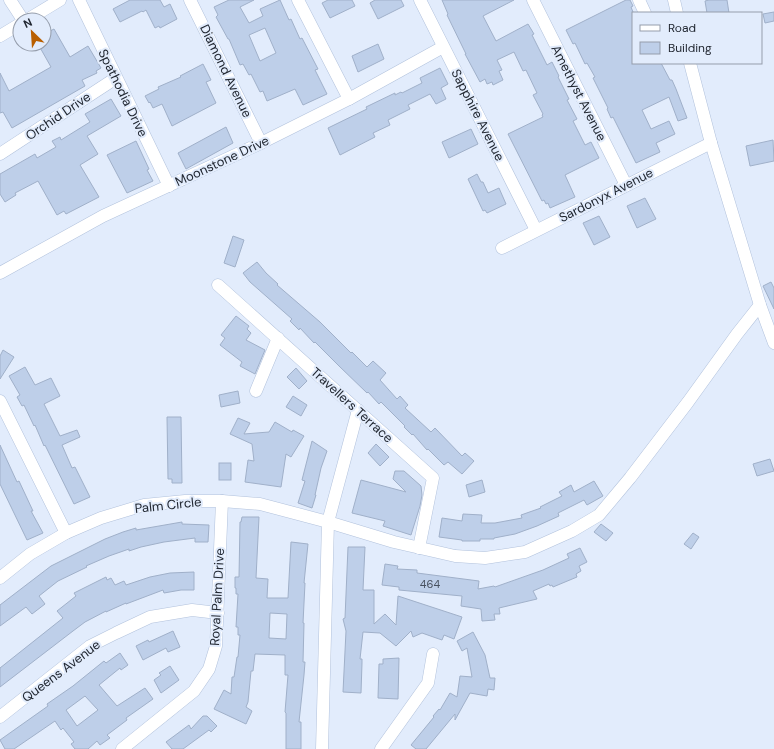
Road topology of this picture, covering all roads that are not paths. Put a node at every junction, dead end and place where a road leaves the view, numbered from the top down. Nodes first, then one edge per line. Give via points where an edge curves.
1 (10, 0) edge
2 (60, 0) edge
3 (79, 0) edge
4 (190, 0) edge
5 (298, 0) edge
6 (420, 0) edge
7 (533, 0) edge
8 (639, 0) edge
9 (674, 0) edge
10 (18, 12) edge
11 (40, 12) edge
12 (645, 12) edge
13 (677, 12) edge
14 (12, 29) edge
15 (0, 36) edge
16 (443, 47) junction
17 (690, 64) edge
18 (116, 78) junction
19 (349, 99) junction
20 (261, 143) junction
21 (711, 143) junction
22 (0, 154) edge
23 (626, 185) junction
24 (169, 186) junction
25 (536, 230) junction
26 (502, 248) dead end
27 (0, 272) edge
28 (218, 284) dead end
29 (760, 305) junction
30 (278, 338) junction
31 (774, 343) edge
32 (256, 391) dead end
33 (0, 401) edge
34 (358, 410) junction
35 (222, 501) junction
36 (328, 522) junction
37 (66, 533) junction
38 (419, 548) junction
39 (0, 578) edge
40 (218, 613) junction
41 (433, 654) dead end
42 (0, 717) edge
43 (122, 749) edge
44 (322, 749) edge
45 (381, 749) edge

1 - 10 street
2 - 11 street
3 - 18 street, Spathodia Drive
4 - 20 street, Diamond Avenue
5 - 19 street
6 - 16 street, Sapphire Avenue
7 - 23 street, Amethyst Avenue
8 - 12 street
9 - 13 street
14 - 15 street
16 - 19 street, Moonstone Drive
16 - 25 street, Sapphire Avenue
17 - 21 street
18 - 22 street, Orchid Drive
18 - 24 street, Spathodia Drive
19 - 20 street, Moonstone Drive
20 - 24 street, Moonstone Drive
21 - 23 street, Sardonyx Avenue
21 - 29 street
23 - 25 street, Sardonyx Avenue
24 - 27 street, Moonstone Drive via 103,216
25 - 26 street, Sardonyx Avenue
28 - 30 street, Travellers Terrace
29 - 31 street
29 - 38 street, Palm Circle via 630,478 599,515 572,531 525,552 484,558 454,556
30 - 32 street
30 - 34 street, Travellers Terrace
33 - 37 street
34 - 36 street
34 - 38 street, Travellers Terrace via 433,478
35 - 36 street, Palm Circle via 260,504
35 - 37 street, Palm Circle via 144,505 101,518
35 - 40 street, Royal Palm Drive
36 - 38 street, Palm Circle
36 - 44 street
37 - 39 street, Palm Circle via 30,554
40 - 42 street, Queens Avenue via 192,610 150,617 116,633 90,646
40 - 43 street, Royal Palm Drive via 216,646 209,669 194,691
41 - 45 street via 428,683

